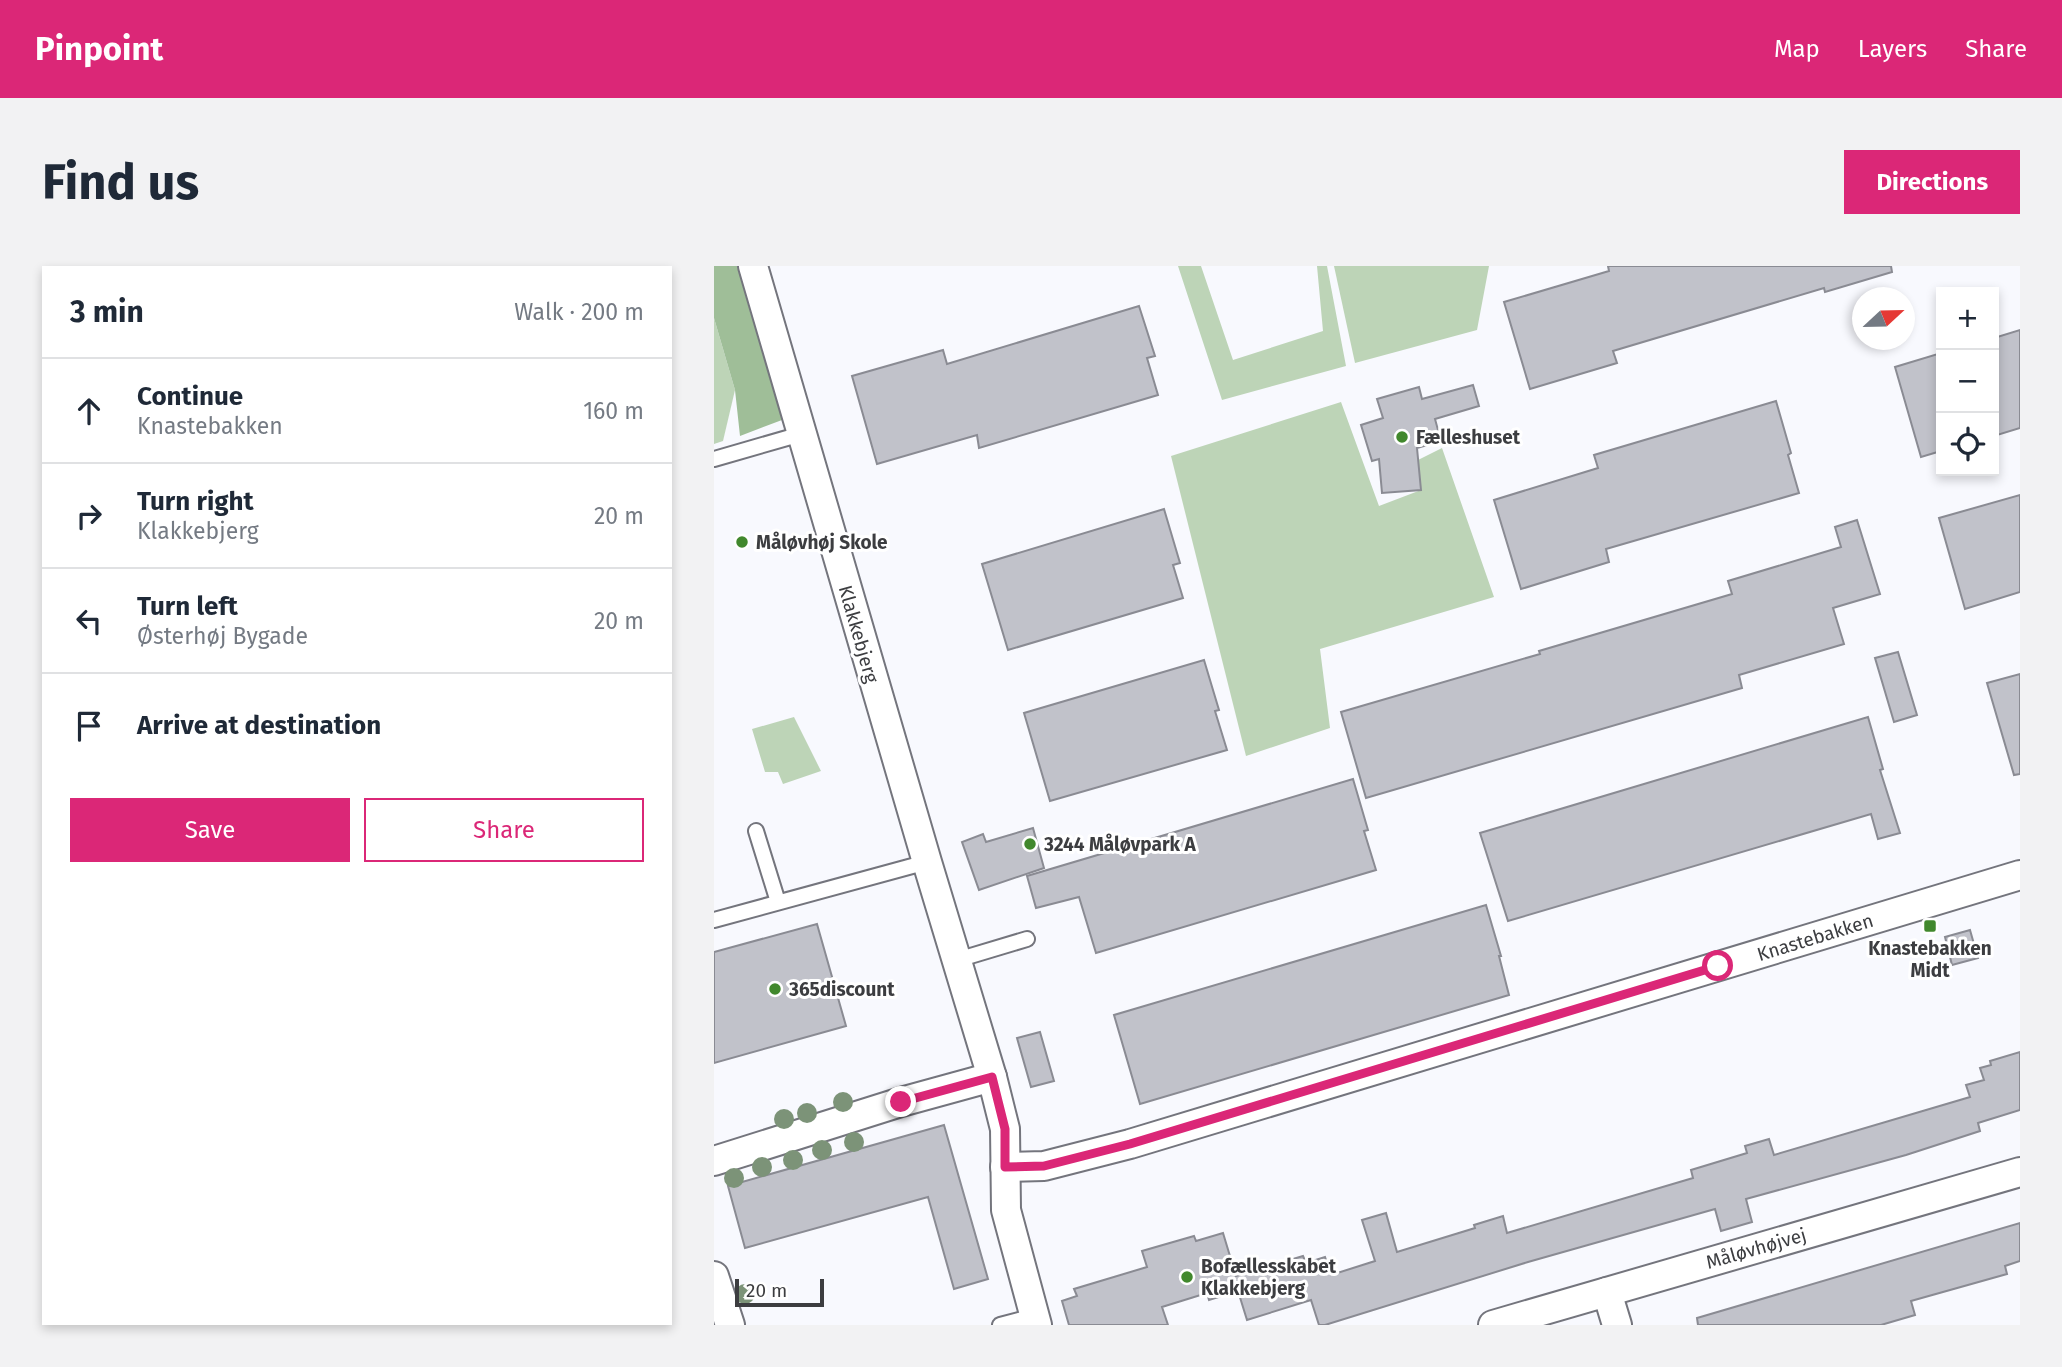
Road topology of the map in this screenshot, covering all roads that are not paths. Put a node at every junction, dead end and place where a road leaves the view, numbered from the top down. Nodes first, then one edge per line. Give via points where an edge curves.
1 (753, 266) edge
2 (801, 434) junction
3 (714, 459) edge
4 (756, 831) dead end
5 (927, 862) junction
6 (2020, 875) edge
7 (778, 902) junction
8 (714, 920) edge
9 (1027, 939) dead end
10 (957, 960) junction
11 (992, 1077) junction
12 (714, 1161) edge
13 (1005, 1167) junction
14 (2020, 1172) edge
15 (714, 1276) edge
16 (1607, 1292) junction
17 (1035, 1321) edge
18 (730, 1325) edge
19 (1000, 1325) edge
20 (1493, 1325) edge
21 (1617, 1325) edge

1 - 2 street, Klakkebjerg
2 - 3 lane
2 - 5 street, Klakkebjerg
4 - 7 lane
5 - 7 lane
5 - 10 street, Klakkebjerg
6 - 13 street, Knastebakken via 1130,1144 1044,1166
7 - 8 lane
9 - 10 lane
10 - 11 street, Klakkebjerg
11 - 12 street
11 - 13 street, Klakkebjerg via 1005,1129
13 - 17 street, Klakkebjerg via 1006,1210
14 - 16 street, Måløvhøjvej
15 - 18 street
16 - 20 street, Måløvhøjvej
16 - 21 street
17 - 19 lane, Klakkebjerg

